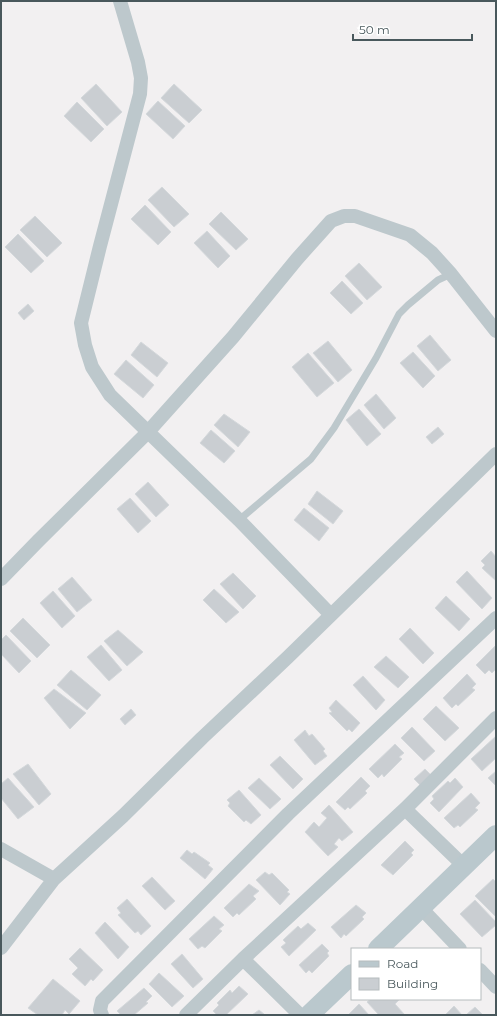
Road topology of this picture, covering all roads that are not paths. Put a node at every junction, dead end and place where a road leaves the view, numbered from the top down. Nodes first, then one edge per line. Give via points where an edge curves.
1 (120, 1) edge
2 (451, 274) junction
3 (496, 330) edge
4 (147, 433) junction
5 (496, 454) edge
6 (239, 520) junction
7 (1, 579) edge
8 (331, 615) junction
9 (496, 618) edge
10 (496, 718) edge
11 (404, 809) junction
12 (496, 836) edge
13 (1, 849) edge
14 (464, 866) junction
15 (54, 879) junction
16 (421, 908) junction
17 (1, 948) edge
18 (379, 948) edge
19 (459, 948) edge
20 (243, 959) junction
21 (481, 971) edge
22 (351, 975) edge
23 (496, 987) edge
24 (102, 1015) edge
25 (186, 1015) edge
26 (300, 1015) edge
27 (309, 1015) edge

1 - 4 street via 138,62 140,94 81,323 84,345 92,367 110,395
2 - 3 street
2 - 4 street via 410,235 355,216 344,216 331,221 233,337
2 - 6 lane via 438,280 400,314 334,428 311,459
4 - 6 street
4 - 7 street
5 - 8 street
6 - 8 street
8 - 15 street
9 - 24 street via 288,814 102,1001
10 - 11 street
11 - 14 street
11 - 20 street
12 - 14 street
13 - 15 street
14 - 16 street
15 - 17 street
16 - 18 street
16 - 19 street
20 - 25 street
20 - 26 street
21 - 23 street
22 - 27 street

